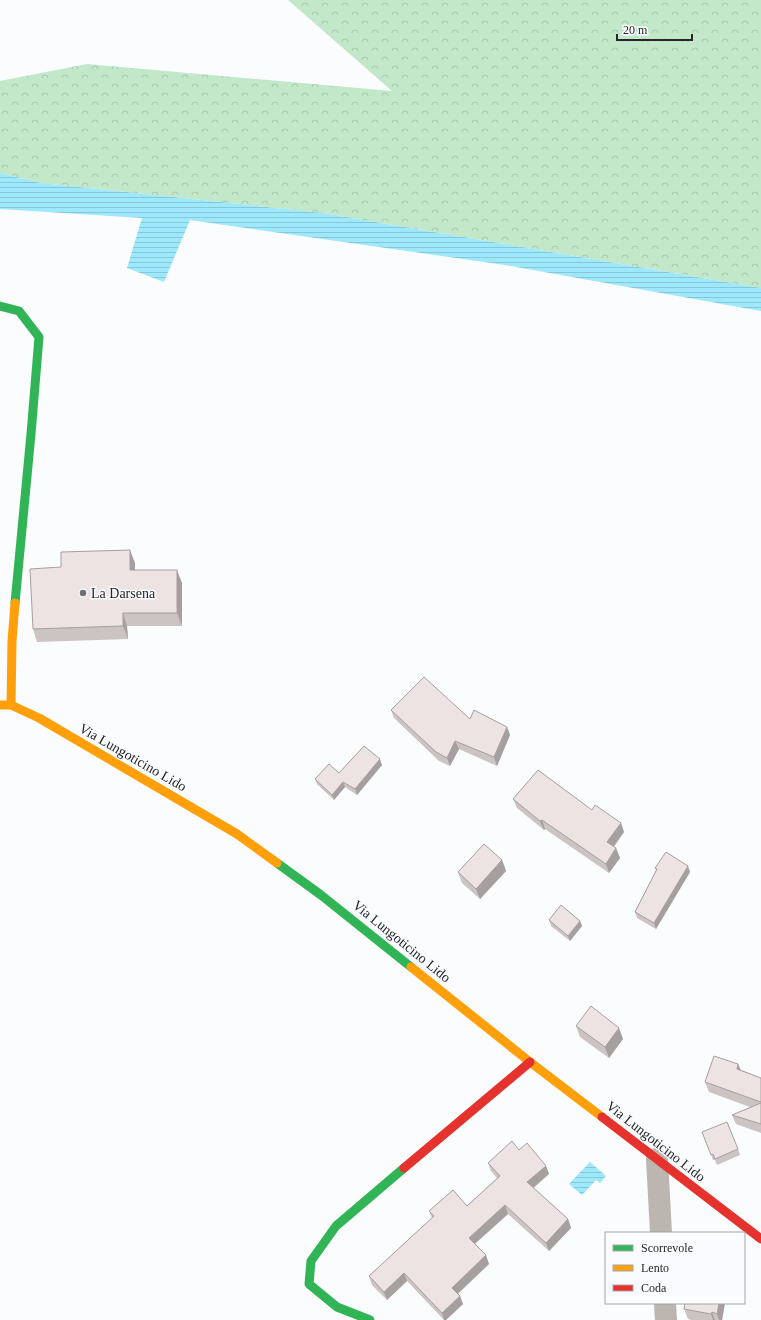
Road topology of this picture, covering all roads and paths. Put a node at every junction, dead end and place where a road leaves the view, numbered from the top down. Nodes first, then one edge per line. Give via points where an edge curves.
1 (0, 306) edge
2 (0, 704) edge
3 (11, 705) junction
4 (530, 1062) junction
5 (657, 1159) junction
6 (661, 1232) edge
7 (761, 1239) edge
8 (665, 1304) edge
9 (370, 1320) edge
10 (666, 1320) edge

1 - 3 street via 19,311 39,337 19,544 10,666
2 - 3 street, Via Lungoticino Lido
3 - 4 street, Via Lungoticino Lido via 39,718 237,834 321,895
4 - 5 street, Via Lungoticino Lido
4 - 9 street via 336,1226 311,1261 309,1284 337,1308
5 - 6 street
5 - 7 street, Via Lungoticino Lido
8 - 10 street

